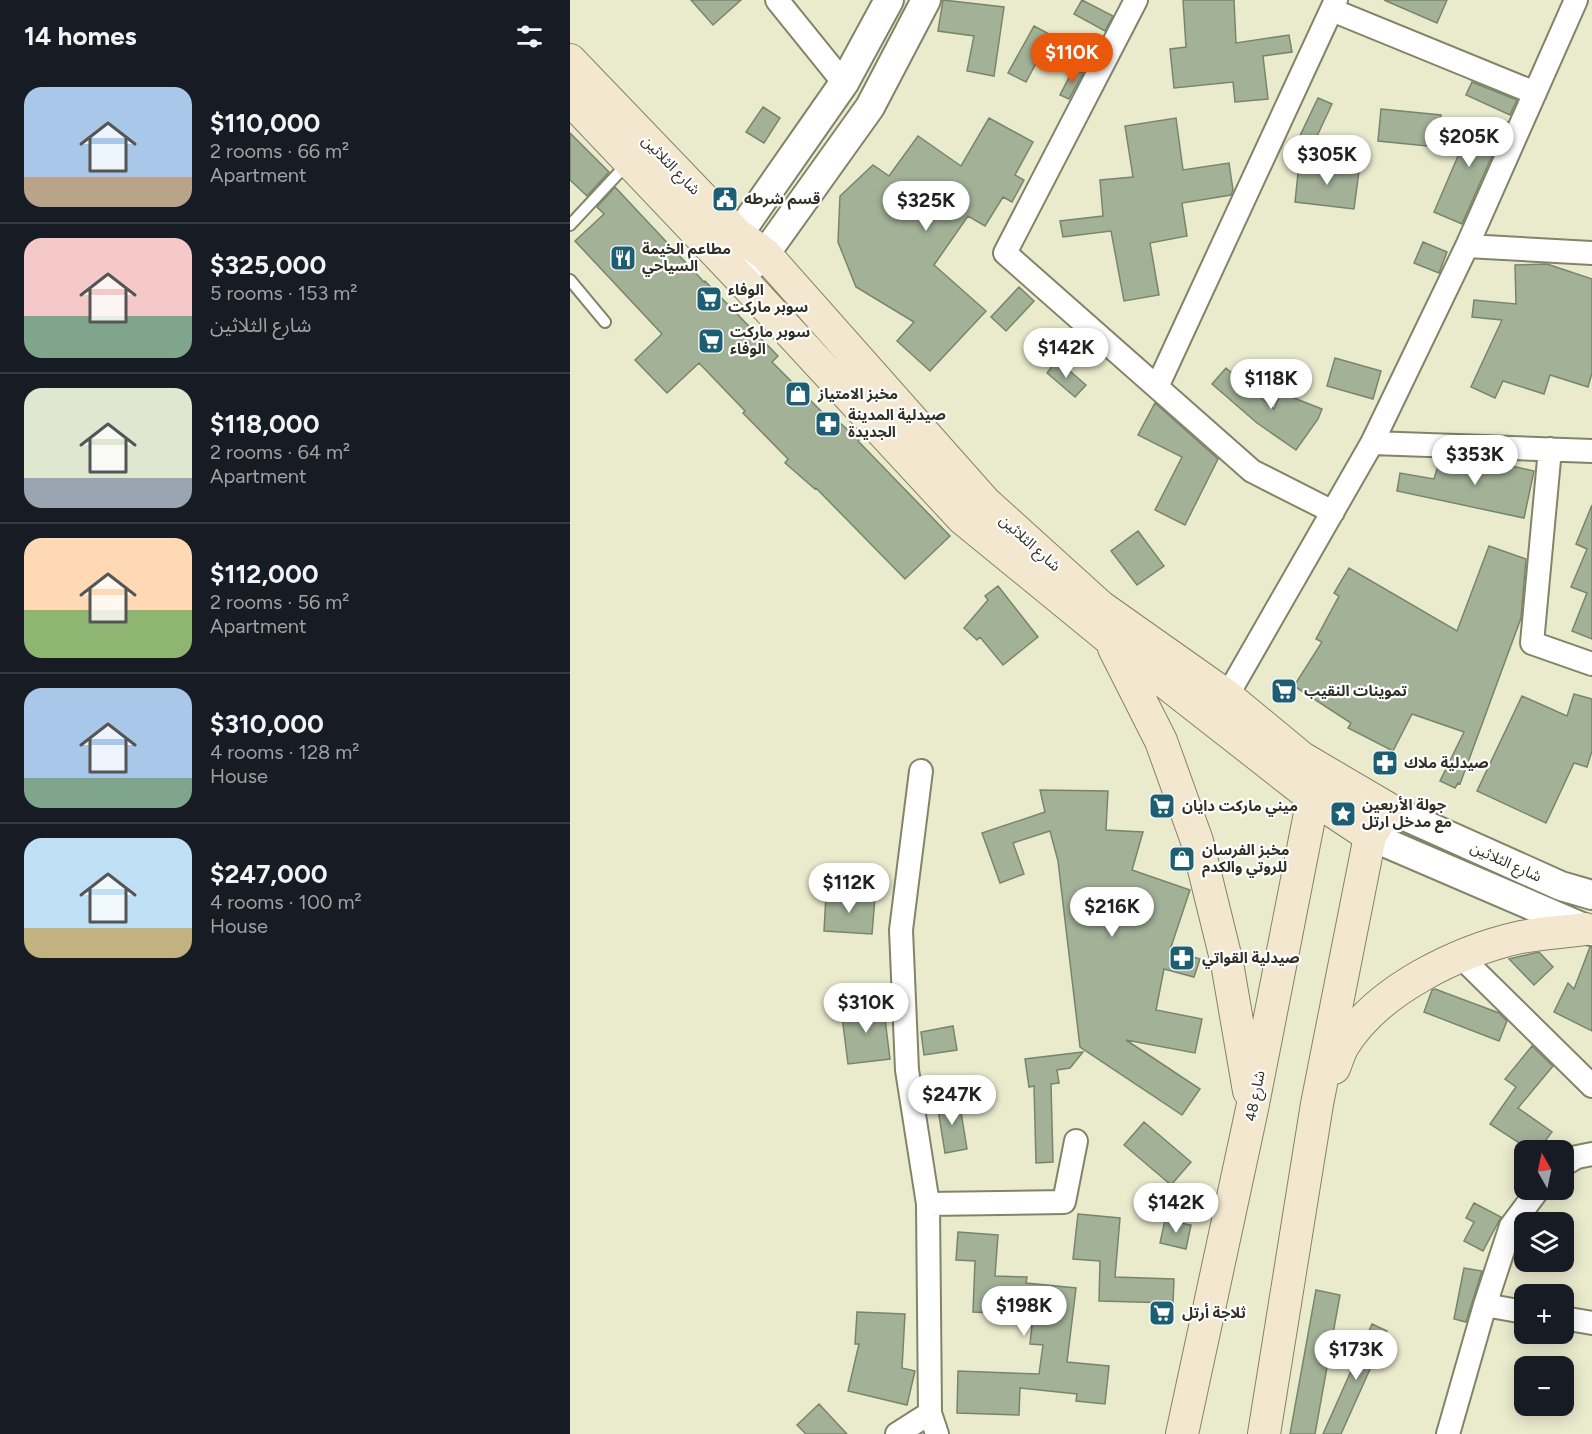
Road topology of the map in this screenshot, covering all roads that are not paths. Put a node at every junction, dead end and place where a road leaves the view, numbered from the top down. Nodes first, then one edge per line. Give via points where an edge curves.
1 (777, 0) edge
2 (889, 0) edge
3 (926, 0) edge
4 (1136, 0) edge
5 (1576, 0) edge
6 (1334, 5) edge
7 (570, 60) edge
8 (844, 83) junction
9 (1535, 93) junction
10 (570, 99) edge
11 (629, 162) junction
12 (570, 225) edge
13 (726, 243) junction
14 (1467, 246) junction
15 (1592, 253) edge
16 (765, 254) junction
17 (739, 278) junction
18 (570, 280) edge
19 (605, 322) dead end
20 (1157, 387) junction
21 (1372, 442) junction
22 (1550, 449) junction
23 (1592, 451) edge
24 (1333, 512) junction
25 (1110, 639) junction
26 (1592, 664) edge
27 (1227, 696) junction
28 (1302, 758) junction
29 (921, 771) dead end
30 (1313, 798) junction
31 (1387, 808) junction
32 (1370, 836) junction
33 (1592, 895) edge
34 (1588, 930) edge
35 (1460, 956) junction
36 (1592, 1086) edge
37 (1317, 1104) junction
38 (1252, 1109) junction
39 (1076, 1141) dead end
40 (1592, 1154) edge
41 (1574, 1159) edge
42 (1530, 1200) edge
43 (928, 1204) junction
44 (1485, 1305) junction
45 (1514, 1310) edge
46 (1574, 1320) edge
47 (1592, 1323) edge
48 (930, 1413) junction
49 (897, 1434) edge
50 (937, 1434) edge
51 (1182, 1434) edge
52 (1264, 1434) edge
53 (1448, 1434) edge

1 - 8 street
2 - 8 street
3 - 16 street via 870,107
4 - 20 street via 1005,253
5 - 9 street
6 - 9 street
6 - 20 street
7 - 13 main road, شارع الثلاثين
8 - 13 street
9 - 14 street
10 - 11 main road, شارع الثلاثين
11 - 12 lane
11 - 13 main road, شارع الثلاثين
13 - 16 main road, شارع الثلاثين
13 - 17 main road, شارع الثلاثين
14 - 15 street
14 - 21 street
16 - 17 street
16 - 27 main road, شارع الثلاثين via 985,502 1101,607
17 - 25 main road, شارع الثلاثين via 962,518
18 - 19 lane
20 - 24 street via 1252,471
21 - 22 street
21 - 24 street
22 - 23 street
22 - 26 street via 1532,643
24 - 27 street
25 - 30 main road, شارع الثلاثين
25 - 38 main road via 1161,741 1197,841 1227,963
27 - 28 main road, شارع الثلاثين
28 - 30 main road, شارع 48
28 - 31 main road, شارع الثلاثين
29 - 43 street via 901,930 907,1070
30 - 32 main road, شارع الثلاثين
30 - 38 main road, شارع 48
31 - 32 main road
31 - 33 street, شارع الثلاثين via 1561,886
32 - 34 street, شارع الثلاثين
32 - 37 main road
34 - 35 main road via 1523,937
35 - 36 street
35 - 37 main road via 1389,997 1361,1023 1343,1047
37 - 52 main road
38 - 51 main road, شارع 48
39 - 43 street via 1064,1202
40 - 41 street
42 - 44 street via 1510,1226
43 - 48 street
44 - 45 street
44 - 53 street
46 - 47 street
48 - 49 street
48 - 50 street

